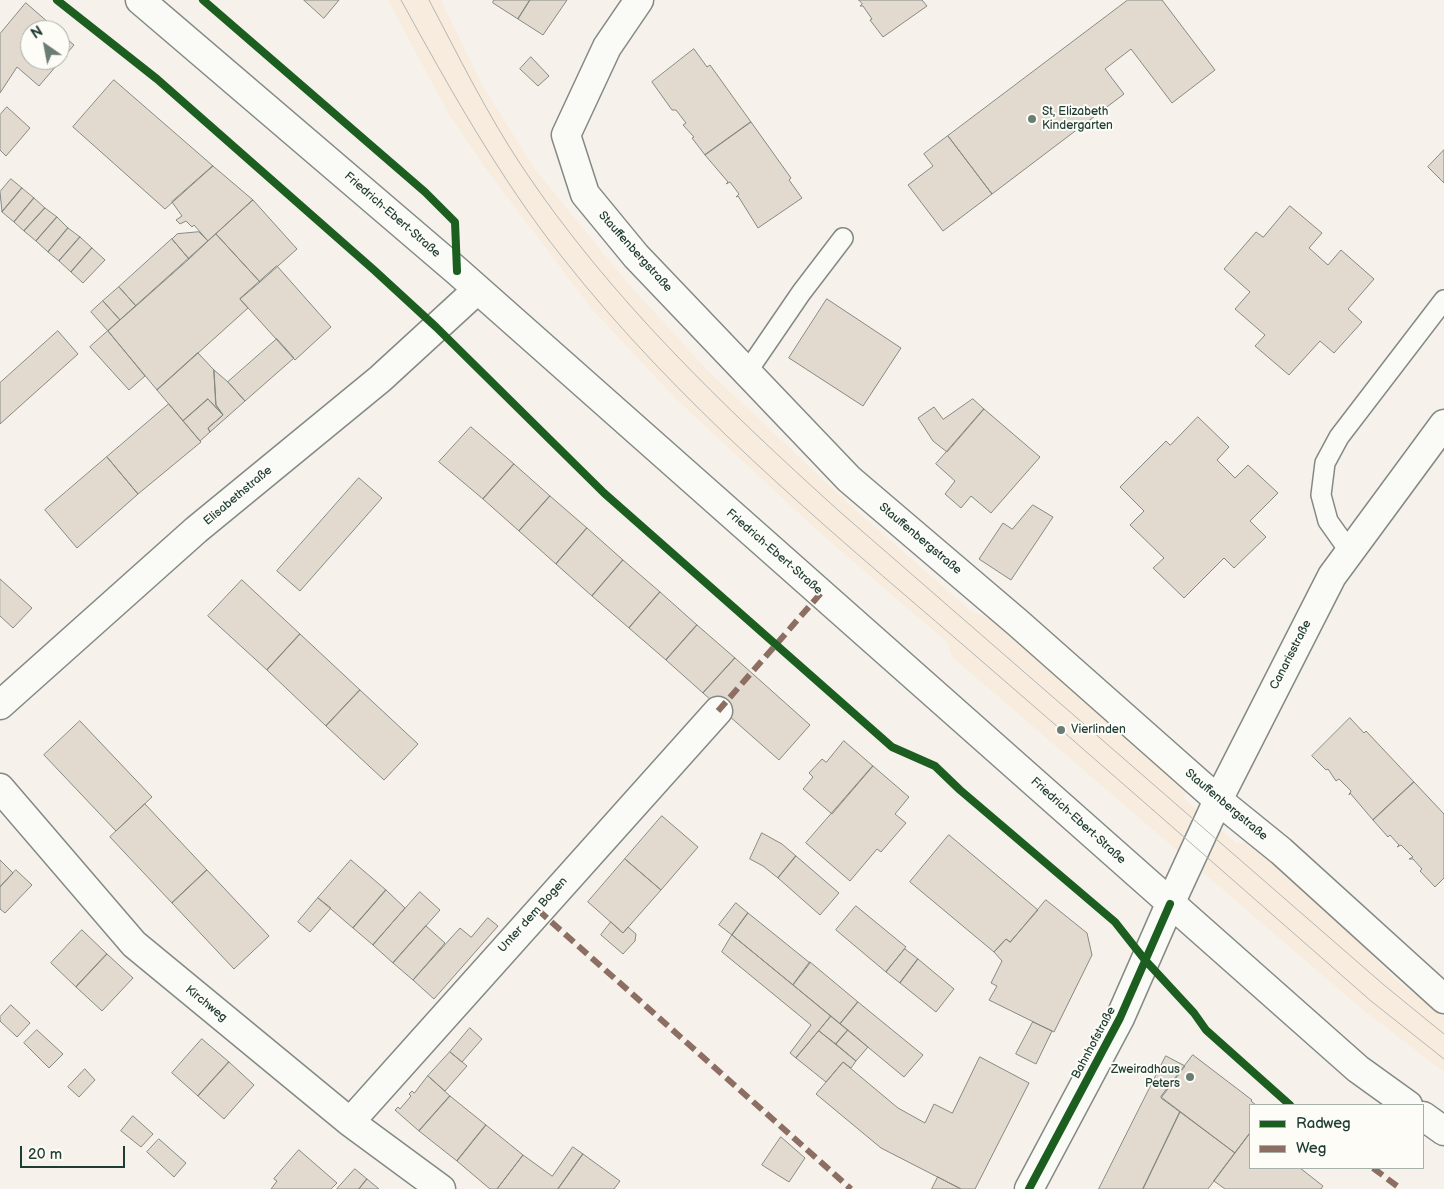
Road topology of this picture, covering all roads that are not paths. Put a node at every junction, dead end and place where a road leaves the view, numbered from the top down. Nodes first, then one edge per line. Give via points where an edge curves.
1 (140, 0) edge
2 (639, 0) edge
3 (843, 238) dead end
4 (477, 290) junction
5 (1444, 300) edge
6 (747, 372) junction
7 (1444, 424) edge
8 (1350, 552) junction
9 (0, 704) edge
10 (718, 711) dead end
11 (0, 788) edge
12 (1218, 800) junction
13 (1170, 904) junction
14 (1444, 998) edge
15 (1407, 1104) edge
16 (1424, 1117) edge
17 (350, 1122) junction
18 (1444, 1131) edge
19 (1036, 1187) edge
20 (442, 1189) edge

1 - 4 street, Friedrich-Ebert-Straße
2 - 6 street, Stauffenbergstraße via 608,47 566,135 585,194 636,256
3 - 6 lane
4 - 9 street, Elisabethstraße via 380,379 196,530
4 - 13 street, Friedrich-Ebert-Straße
5 - 8 lane via 1339,437 1325,463 1321,494 1328,521
6 - 12 street, Stauffenbergstraße via 849,479
7 - 8 street, Canarisstraße
8 - 12 street, Canarisstraße via 1332,576
10 - 17 street, Unter dem Bogen
11 - 17 street, Kirchweg via 134,944
12 - 13 street, Canarisstraße
12 - 14 street, Stauffenbergstraße via 1281,851
13 - 15 street, Friedrich-Ebert-Straße via 1358,1069
13 - 19 street, Bahnhofstraße via 1120,1018
16 - 18 street
17 - 20 street, Kirchweg

